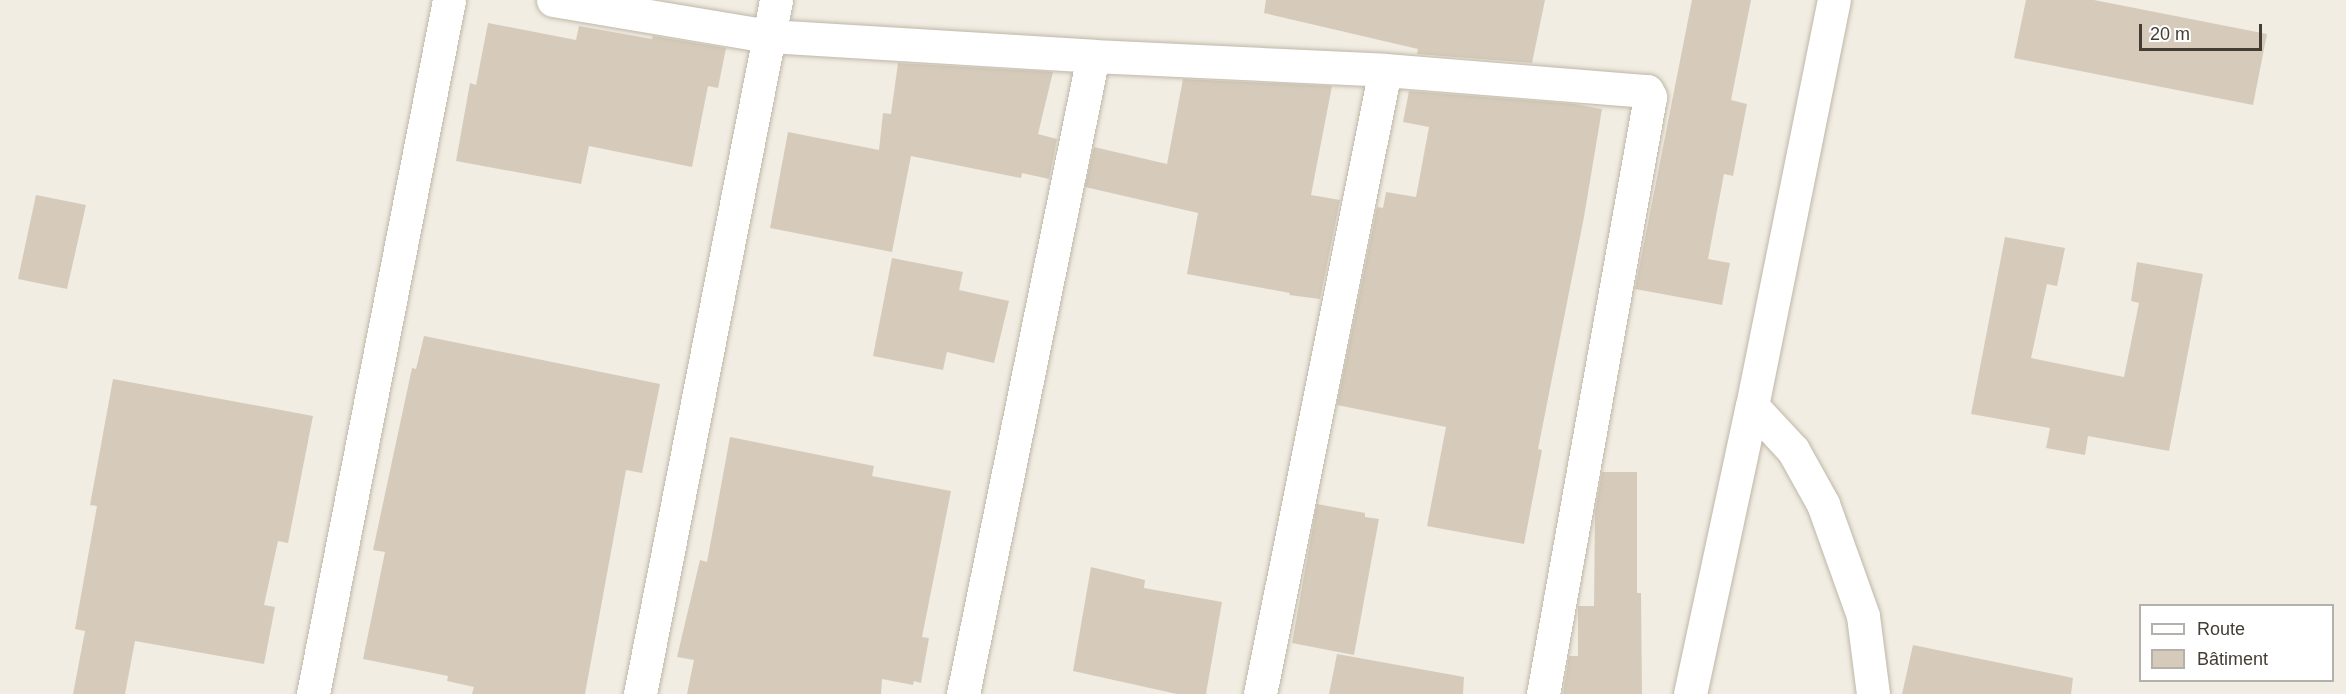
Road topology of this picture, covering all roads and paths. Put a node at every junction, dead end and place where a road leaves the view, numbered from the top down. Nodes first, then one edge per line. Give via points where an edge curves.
1 (449, 0) edge
2 (554, 0) edge
3 (776, 0) edge
4 (1834, 0) edge
5 (769, 36) junction
6 (1093, 56) junction
7 (1385, 70) junction
8 (1752, 406) junction
9 (313, 694) edge
10 (640, 694) edge
11 (963, 694) edge
12 (1260, 694) edge
13 (1543, 694) edge
14 (1690, 694) edge
15 (1873, 694) edge

1 - 9 street
2 - 5 street
3 - 5 street
4 - 8 street
5 - 6 street
5 - 10 street
6 - 7 street
6 - 11 street
7 - 12 street
7 - 13 street via 1641,88 1650,96
8 - 14 street
8 - 15 street via 1793,450 1823,504 1863,616

